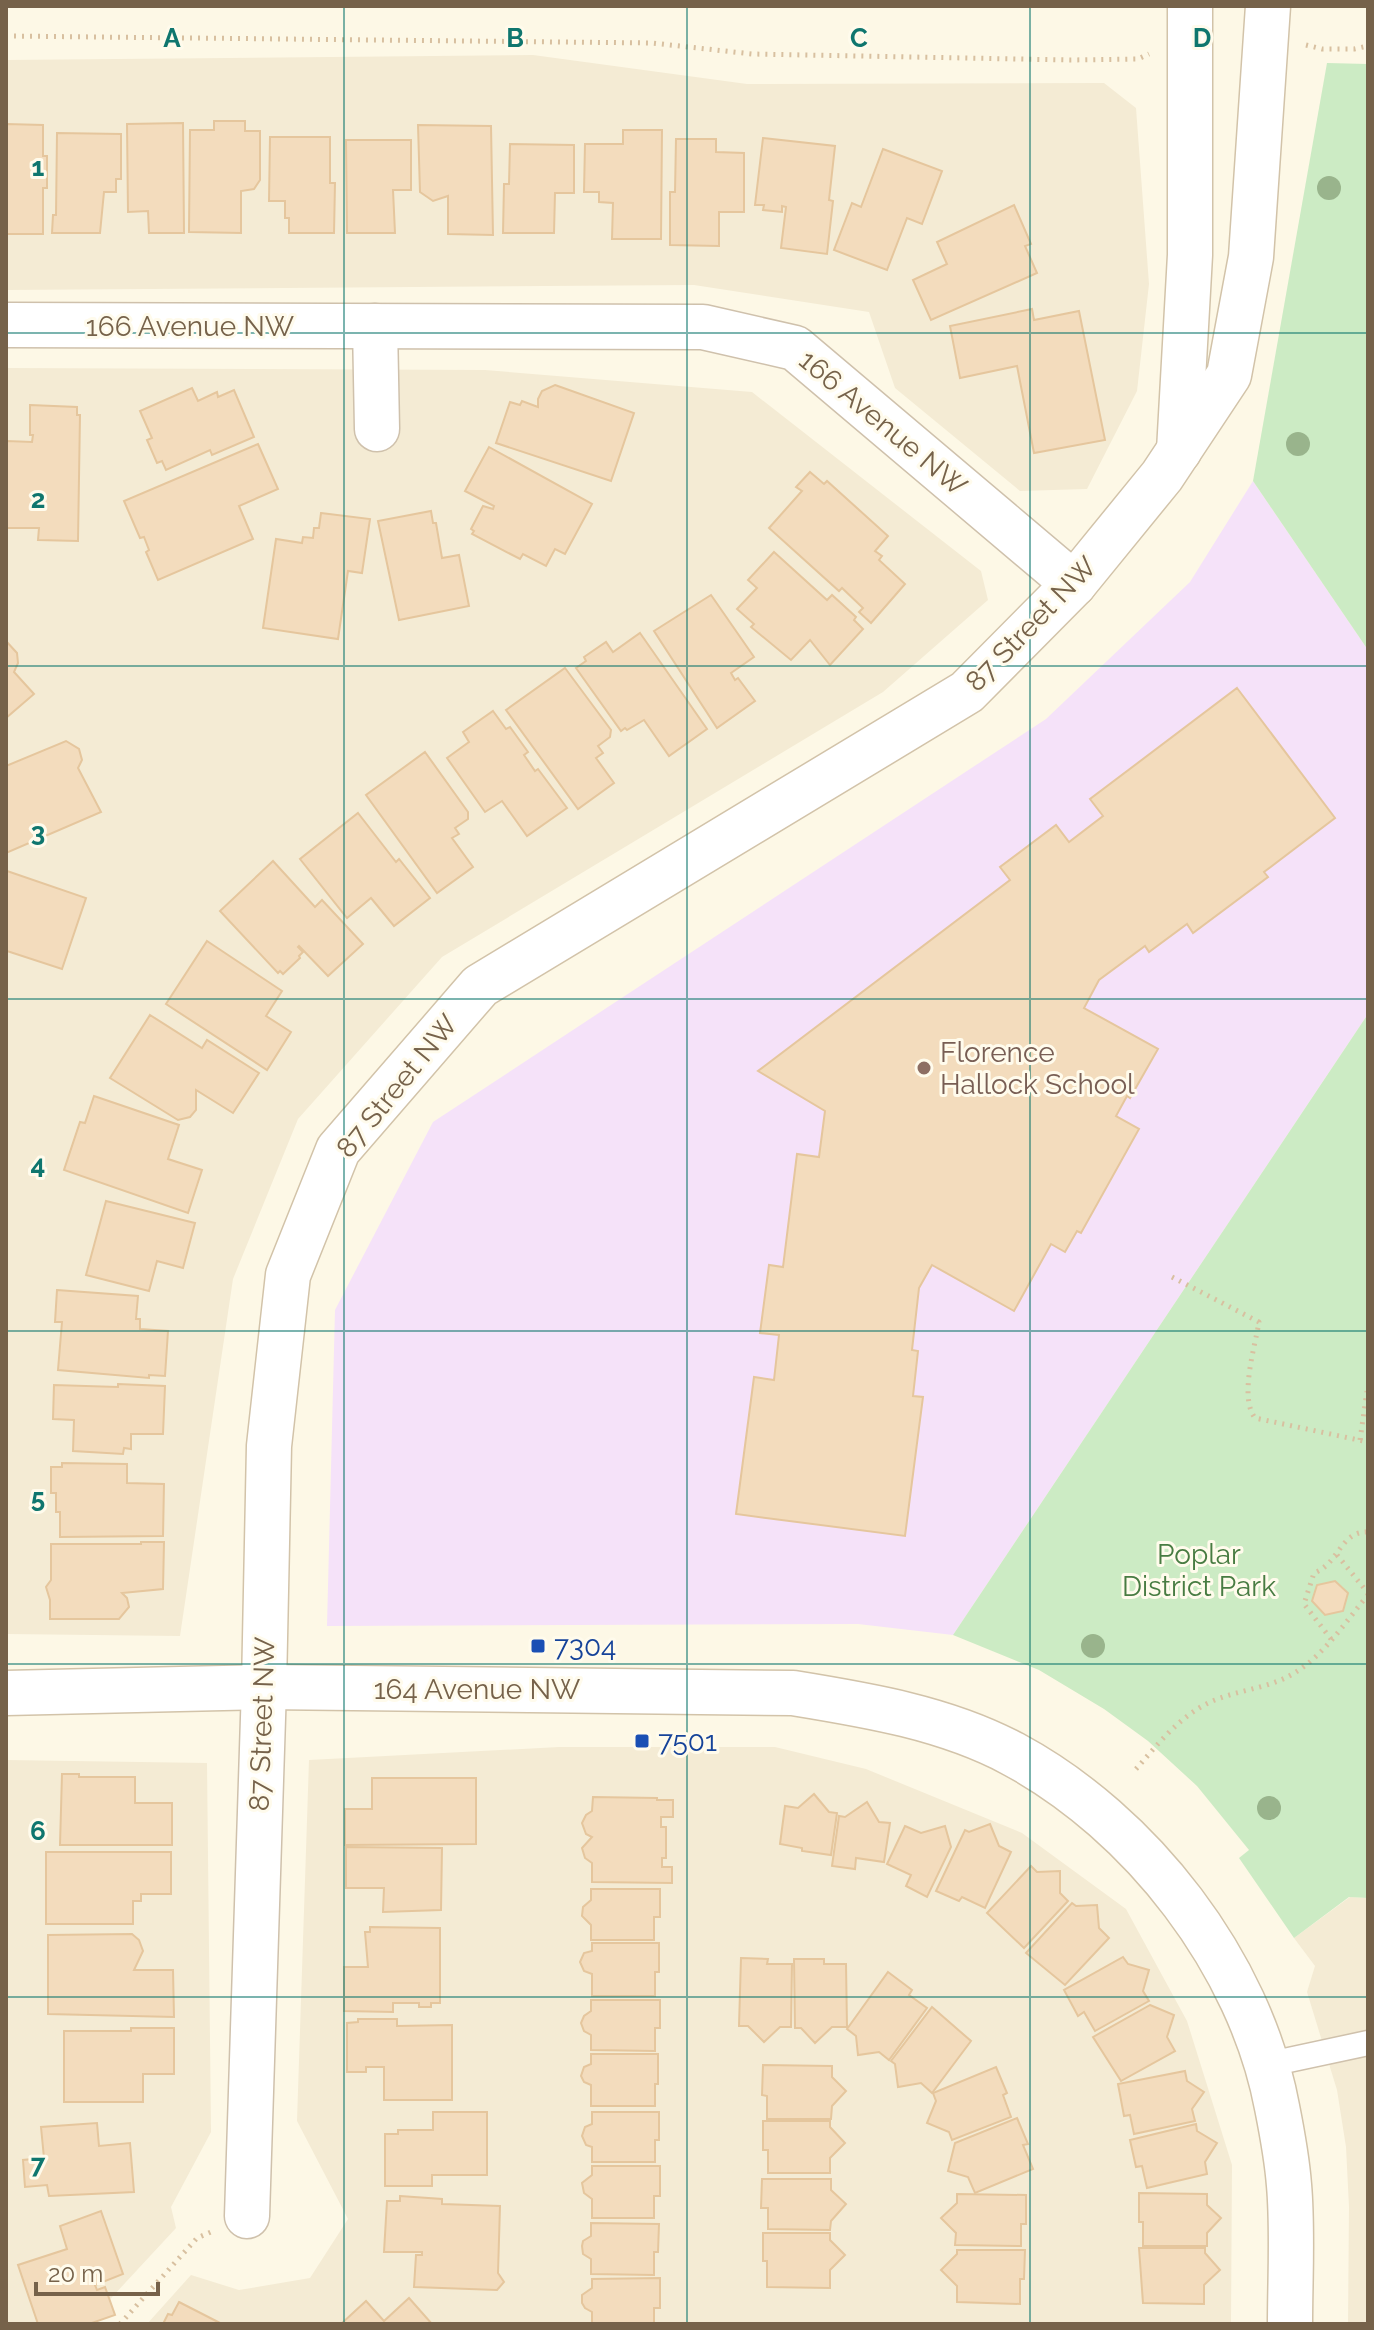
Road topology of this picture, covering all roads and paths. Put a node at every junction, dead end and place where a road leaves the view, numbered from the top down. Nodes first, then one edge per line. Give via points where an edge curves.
1 (1190, 6) edge
2 (1268, 6) edge
3 (6, 36) edge
4 (1312, 44) dead end
5 (1368, 46) edge
6 (1150, 53) dead end
7 (6, 325) edge
8 (375, 326) junction
9 (377, 429) dead end
10 (1179, 453) junction
11 (1074, 584) junction
12 (1172, 1277) dead end
13 (1367, 1391) edge
14 (1360, 1440) junction
15 (1368, 1442) edge
16 (1368, 1532) edge
17 (1337, 1555) junction
18 (1368, 1594) edge
19 (1331, 1639) junction
20 (264, 1687) junction
21 (6, 1693) edge
22 (1136, 1769) dead end
23 (1368, 2043) edge
24 (1265, 2065) junction
25 (247, 2216) joint
26 (120, 2324) edge
27 (1290, 2324) edge

1 - 10 street via 1190,255
2 - 10 street, 87 Street NW via 1251,257 1229,375
3 - 6 path via 652,43 752,54 1054,60 1138,59
4 - 5 path via 1322,49
7 - 8 street, 166 Avenue NW
8 - 9 street
8 - 11 street, 166 Avenue NW via 703,327 795,348
10 - 11 street, 87 Street NW
11 - 20 street, 87 Street NW via 967,692 480,986 338,1150 288,1275 269,1446
12 - 14 path via 1259,1322 1247,1392 1255,1418
13 - 14 path
14 - 15 path
16 - 17 path via 1349,1536
17 - 18 path
17 - 19 path via 1314,1573 1304,1604
18 - 19 path
19 - 22 path via 1295,1673 1214,1700 1190,1714
20 - 21 street, 164 Avenue NW
20 - 24 street, 164 Avenue NW via 793,1693 944,1725 1012,1753 1063,1785 1112,1823 1155,1867 1198,1923 1237,1991
20 - 25 street, 87 Street NW
23 - 24 lane
24 - 27 street, 164 Avenue NW via 1289,2186
25 - 26 path via 197,2238

